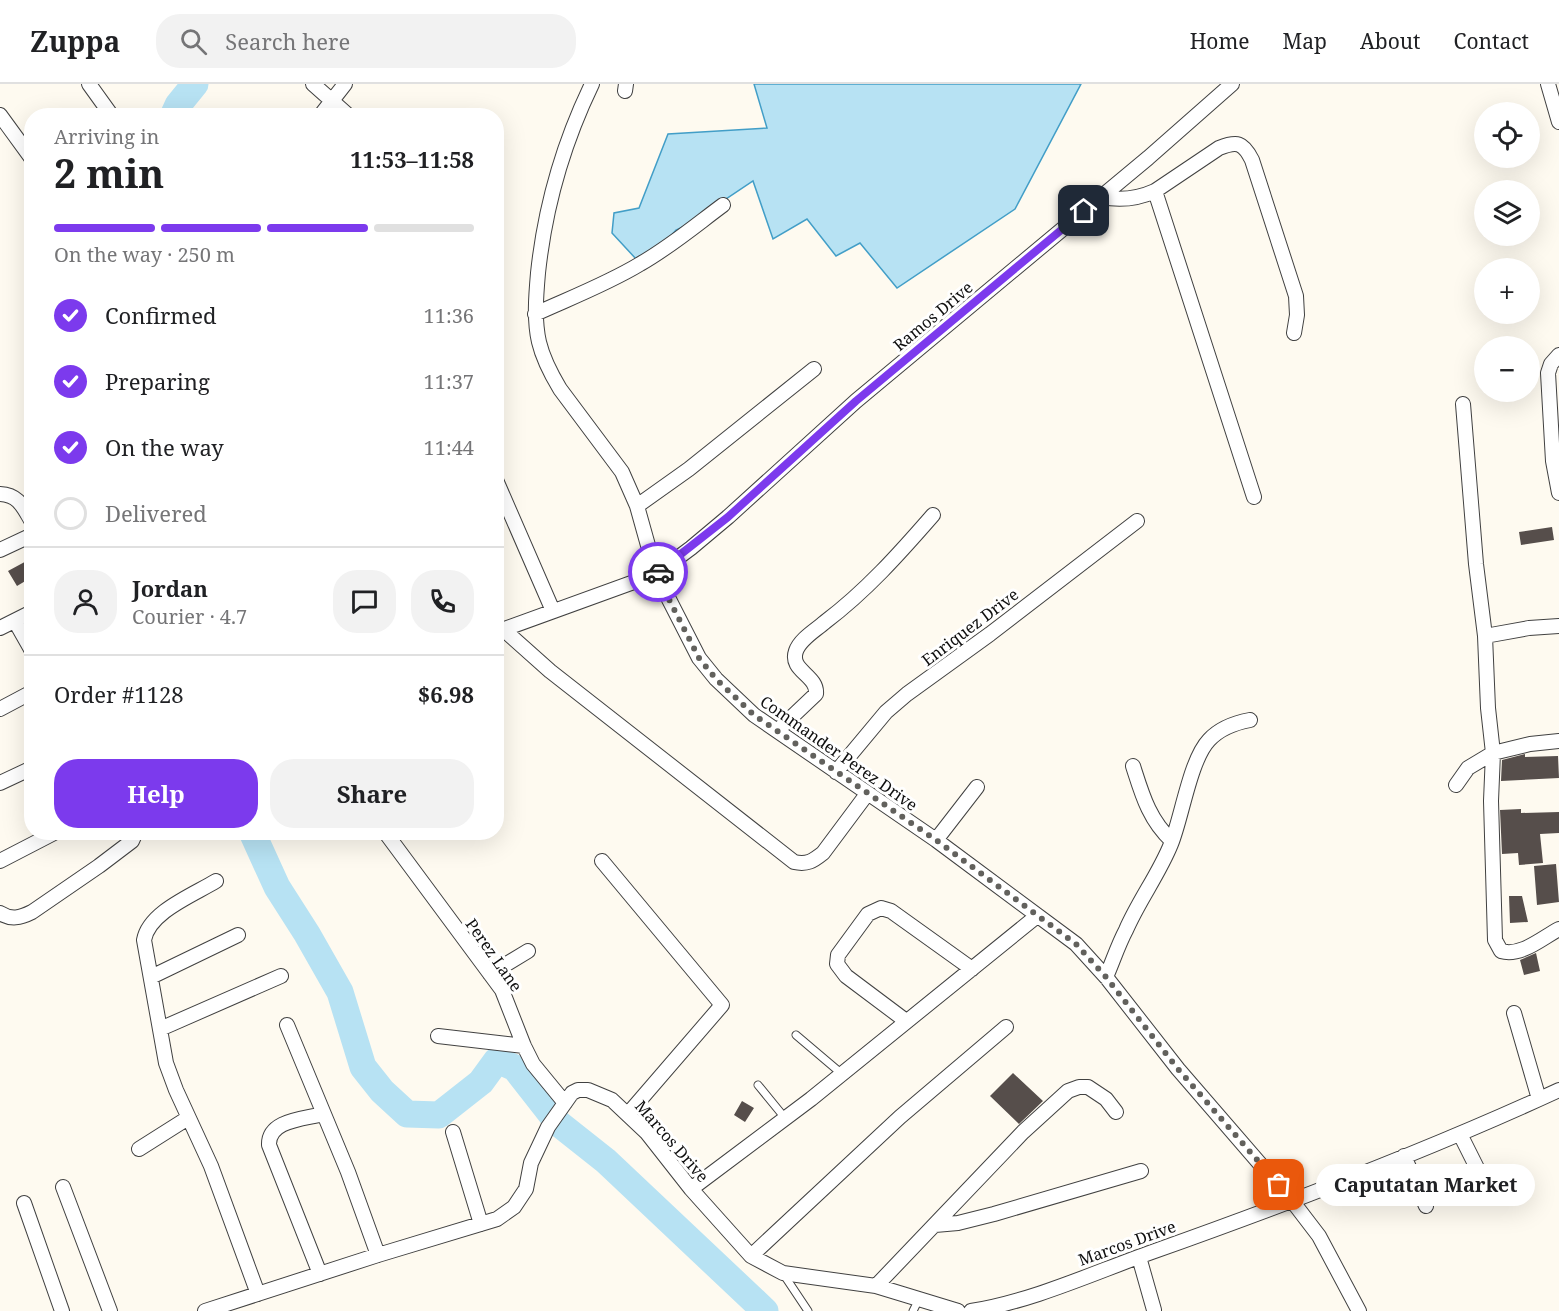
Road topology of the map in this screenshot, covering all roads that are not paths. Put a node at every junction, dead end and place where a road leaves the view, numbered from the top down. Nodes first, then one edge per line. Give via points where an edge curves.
1 (89, 84) edge
2 (313, 84) edge
3 (345, 84) edge
4 (592, 84) edge
5 (1232, 84) edge
6 (1548, 84) edge
7 (332, 100) junction
8 (106, 108) edge
9 (326, 108) edge
10 (340, 108) edge
11 (0, 115) edge
12 (1559, 122) edge
13 (24, 148) edge
14 (1155, 191) junction
15 (1102, 197) junction
16 (723, 205) dead end
17 (536, 314) junction
18 (1294, 333) dead end
19 (1559, 355) edge
20 (814, 369) dead end
21 (1463, 404) dead end
22 (1559, 493) edge
23 (0, 494) edge
24 (1254, 497) dead end
25 (504, 501) edge
26 (637, 506) junction
27 (24, 510) edge
28 (933, 515) dead end
29 (1137, 521) dead end
30 (24, 539) edge
31 (0, 550) edge
32 (656, 574) junction
33 (553, 611) junction
34 (24, 616) edge
35 (15, 621) junction
36 (1559, 626) edge
37 (0, 628) edge
38 (504, 629) edge
39 (504, 634) edge
40 (1485, 636) junction
41 (24, 637) edge
42 (24, 696) edge
43 (0, 709) edge
44 (1250, 720) dead end
45 (777, 731) junction
46 (1559, 741) edge
47 (1493, 753) junction
48 (1133, 766) dead end
49 (24, 772) edge
50 (836, 772) junction
51 (0, 783) edge
52 (1456, 785) dead end
53 (977, 787) dead end
54 (867, 794) junction
55 (41, 840) edge
56 (132, 840) edge
57 (391, 840) edge
58 (936, 840) junction
59 (1172, 841) junction
60 (0, 861) edge
61 (602, 861) dead end
62 (216, 882) dead end
63 (0, 913) edge
64 (1037, 916) junction
65 (1559, 929) edge
66 (238, 935) dead end
67 (528, 951) dead end
68 (972, 969) junction
69 (490, 974) junction
70 (281, 976) dead end
71 (151, 977) junction
72 (1106, 977) junction
73 (1514, 1013) dead end
74 (906, 1021) junction
75 (287, 1025) dead end
76 (1006, 1027) dead end
77 (160, 1029) junction
78 (796, 1035) dead end
79 (438, 1036) dead end
80 (524, 1046) junction
81 (842, 1074) junction
82 (758, 1085) dead end
83 (1559, 1090) edge
84 (1539, 1099) junction
85 (563, 1106) junction
86 (1116, 1112) dead end
87 (323, 1114) junction
88 (628, 1114) junction
89 (188, 1118) junction
90 (785, 1118) junction
91 (453, 1132) dead end
92 (1460, 1134) junction
93 (139, 1149) dead end
94 (1404, 1156) junction
95 (1142, 1170) dead end
96 (63, 1186) dead end
97 (691, 1189) junction
98 (1492, 1198) dead end
99 (1293, 1202) junction
100 (24, 1203) dead end
101 (1426, 1206) dead end
102 (481, 1224) junction
103 (935, 1225) junction
104 (378, 1255) junction
105 (750, 1256) junction
106 (1138, 1257) junction
107 (783, 1273) junction
108 (320, 1274) junction
109 (876, 1286) junction
110 (258, 1294) junction
111 (916, 1305) edge
112 (1154, 1310) edge
113 (62, 1311) edge
114 (110, 1311) edge
115 (205, 1311) edge
116 (808, 1311) edge
117 (958, 1311) edge
118 (971, 1311) edge
119 (1359, 1311) edge

1 - 8 street
2 - 7 street
3 - 7 street
4 - 17 street, Commander Perez Drive via 549,204 541,241
5 - 15 street, Ramos Drive
6 - 12 street
7 - 9 street
7 - 10 street
11 - 13 street
14 - 15 street via 1124,200
14 - 18 street via 1219,148 1237,144 1247,150 1296,296
14 - 24 street
15 - 32 street, Ramos Drive via 856,401 728,517
16 - 17 street via 639,265
17 - 26 street, Commander Perez Drive via 539,342 551,374 622,472
19 - 22 street via 1548,373 1553,461
20 - 26 street
21 - 40 street
23 - 27 street via 11,495
25 - 33 street
26 - 32 street, Commander Perez Drive
28 - 45 street via 888,566 797,648 797,665 816,685 816,694
29 - 50 street, Enriquez Drive via 907,694 886,712
30 - 31 street
32 - 33 street, Ramos Drive
32 - 45 street, Commander Perez Drive via 699,658 754,715
33 - 38 street, Ramos Drive
34 - 35 street
35 - 37 street
35 - 41 street
36 - 40 street
39 - 54 street via 794,862 805,864 823,853
40 - 47 street
42 - 43 street
44 - 59 street via 1221,729 1208,741
45 - 50 street, Commander Perez Drive
46 - 47 street
47 - 52 street via 1468,768
47 - 65 street via 1495,940 1501,951 1517,952
48 - 59 street via 1149,813
49 - 51 street
50 - 54 street, Commander Perez Drive
53 - 58 street
54 - 58 street, Commander Perez Drive
55 - 60 street
56 - 63 street via 32,912 20,918
57 - 69 street, Perez Lane
58 - 64 street, Commander Perez Drive
59 - 72 street
61 - 88 street via 723,1005
62 - 71 street via 159,915 151,924 144,940
64 - 68 street
64 - 72 street, Commander Perez Drive via 1076,944
66 - 71 street
67 - 69 street
68 - 74 street
68 - 74 street via 891,911 880,908 868,914 838,956 837,964 846,976
69 - 80 street, Perez Lane via 505,996
70 - 77 street
71 - 77 street
72 - 99 street, Commander Perez Drive via 1178,1069
73 - 84 street
74 - 81 street
75 - 87 street
76 - 105 street via 900,1117
77 - 89 street via 166,1063
78 - 81 lane
79 - 80 street
80 - 85 street, Perez Lane
81 - 90 street
82 - 90 lane
83 - 84 street, Marcos Drive
84 - 92 street, Marcos Drive
85 - 88 street, Marcos Drive via 572,1093 588,1090 612,1100
85 - 102 street, Marcos Drive via 548,1127 531,1163 526,1189 514,1207
86 - 103 street via 1106,1099 1088,1087 1068,1091 1023,1132
87 - 104 street
87 - 108 street via 281,1125 269,1138
88 - 97 street, Marcos Drive
89 - 93 street
89 - 110 street via 211,1166
90 - 97 street
91 - 102 street
92 - 94 street, Marcos Drive
92 - 98 street
94 - 99 street, Marcos Drive
94 - 101 street
95 - 103 street via 985,1216
96 - 114 street
97 - 105 street, Marcos Drive
99 - 106 street, Marcos Drive
99 - 119 street, Commander Perez Drive via 1319,1236
100 - 113 street
102 - 104 street, Marcos Drive
103 - 109 street
104 - 108 street, Marcos Drive
105 - 107 street, Marcos Drive
106 - 112 street
106 - 118 street, Marcos Drive via 1027,1297
107 - 109 street, Marcos Drive
107 - 116 lane
108 - 110 street, Marcos Drive
109 - 111 street, Marcos Drive
110 - 115 street, Marcos Drive
111 - 117 street, Marcos Drive

